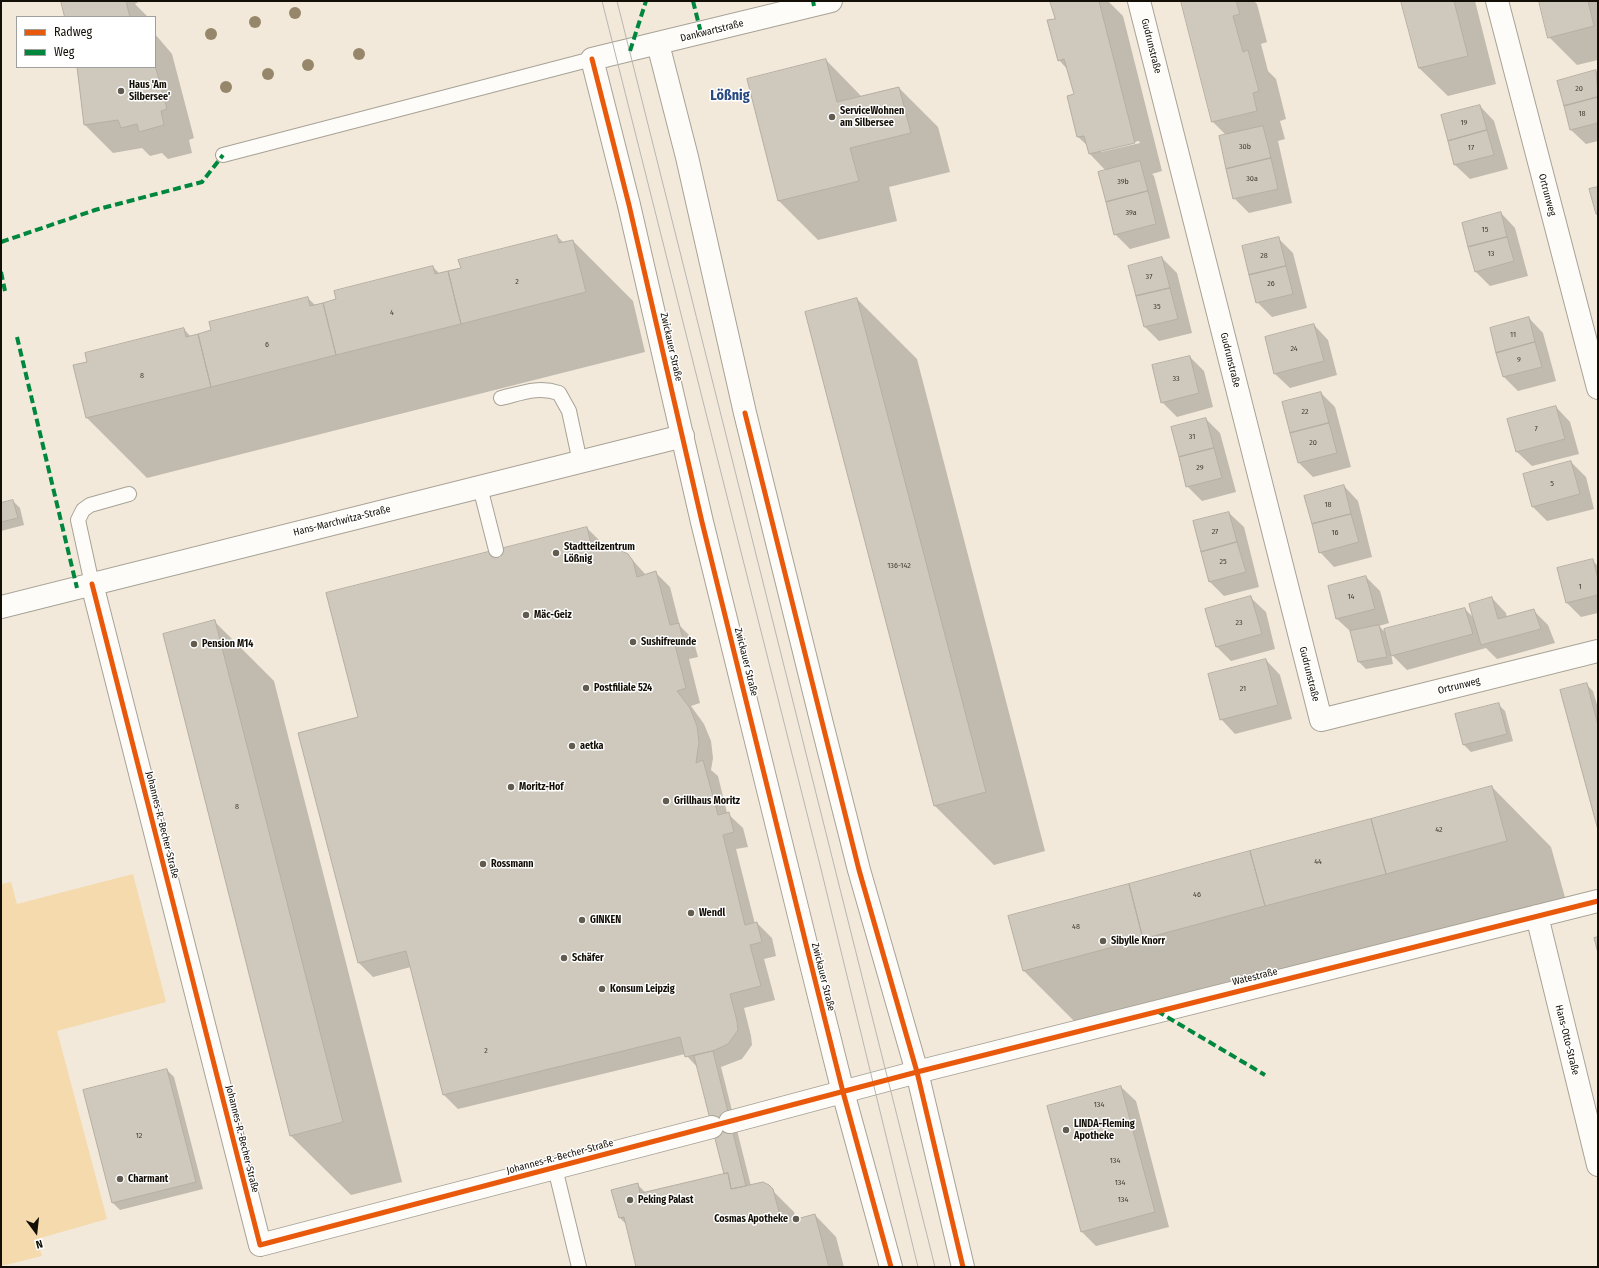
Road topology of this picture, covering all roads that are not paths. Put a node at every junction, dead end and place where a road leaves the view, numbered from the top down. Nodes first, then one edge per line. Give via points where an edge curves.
1 (831, 1) edge
2 (1139, 1) edge
3 (1497, 1) edge
4 (658, 44) junction
5 (592, 59) junction
6 (223, 155) dead end
7 (1598, 388) edge
8 (502, 398) dead end
9 (683, 436) junction
10 (580, 462) junction
11 (480, 487) junction
12 (129, 494) dead end
13 (496, 550) dead end
14 (92, 584) junction
15 (1, 607) edge
16 (1598, 651) edge
17 (1321, 720) joint
18 (1598, 901) edge
19 (1537, 916) junction
20 (917, 1072) junction
21 (843, 1092) junction
22 (1598, 1165) edge
23 (555, 1168) junction
24 (580, 1267) edge
25 (891, 1267) edge
26 (963, 1267) edge

1 - 4 street, Dankwartstraße
2 - 17 street, Gudrunstraße
3 - 7 street, Ortrunweg
4 - 5 street, Dankwartstraße
4 - 20 street via 687,157 744,413 855,854
5 - 6 lane
5 - 9 street, Zwickauer Straße
8 - 10 lane via 535,389 559,394 569,411
9 - 10 street, Hans-Marchwitza-Straße
9 - 21 street, Zwickauer Straße
10 - 11 street, Hans-Marchwitza-Straße
11 - 13 lane
11 - 14 street, Hans-Marchwitza-Straße
12 - 14 lane via 90,505 83,510 78,520
14 - 15 street, Hans-Marchwitza-Straße
14 - 23 street, Johannes-R.-Becher-Straße via 260,1245
16 - 17 street, Ortrunweg
18 - 19 street, Watestraße
19 - 20 street, Watestraße
19 - 22 street, Hans-Otto-Straße
20 - 21 street, Johannes-R.-Becher-Straße
20 - 26 street
21 - 23 street, Johannes-R.-Becher-Straße
21 - 25 street, Zwickauer Straße
23 - 24 lane, Johannes-R.-Becher-Straße

